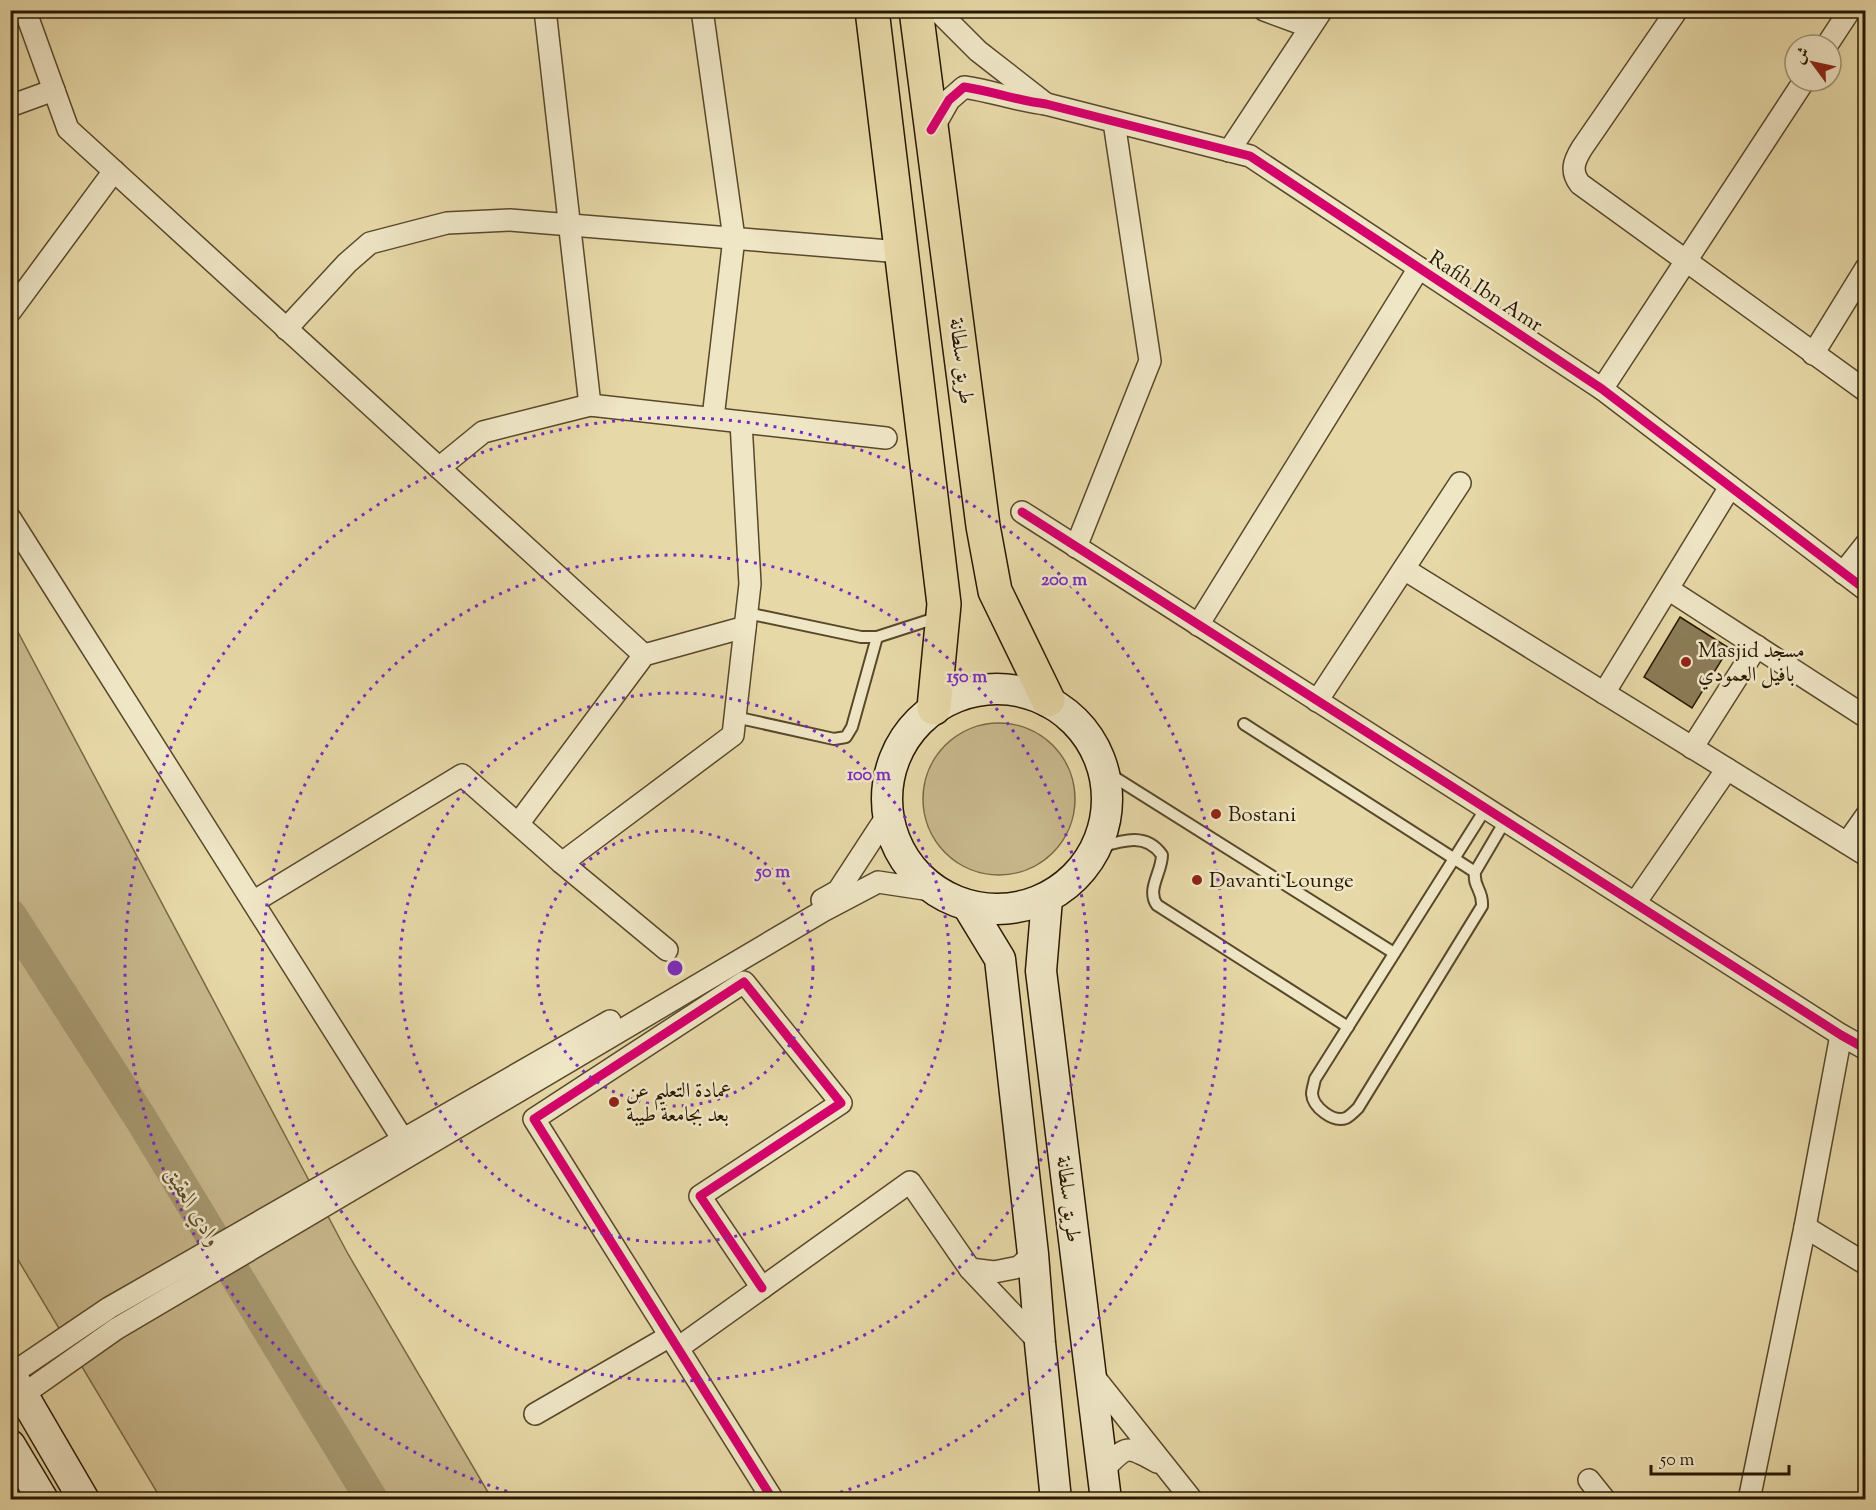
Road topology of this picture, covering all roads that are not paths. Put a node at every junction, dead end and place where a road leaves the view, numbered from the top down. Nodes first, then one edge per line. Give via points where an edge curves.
1 (26, 10) edge
2 (545, 10) edge
3 (702, 10) edge
4 (872, 10) edge
5 (916, 10) edge
6 (937, 10) edge
7 (1264, 10) edge
8 (1677, 10) edge
9 (1850, 10) edge
10 (1316, 19) edge
11 (1835, 33) edge
12 (54, 90) junction
13 (1796, 93) edge
14 (1046, 104) junction
15 (10, 106) edge
16 (1114, 122) junction
17 (931, 130) junction
18 (1229, 151) junction
19 (114, 171) junction
20 (569, 225) junction
21 (734, 238) junction
22 (901, 252) junction
23 (1686, 262) junction
24 (1419, 268) junction
25 (1866, 268) edge
26 (10, 312) edge
27 (286, 328) junction
28 (1813, 354) junction
29 (1602, 389) junction
30 (1866, 391) edge
31 (590, 405) junction
32 (713, 418) junction
33 (741, 422) junction
34 (886, 438) dead end
35 (439, 468) junction
36 (1460, 483) dead end
37 (1730, 487) junction
38 (1022, 512) dead end
39 (10, 518) edge
40 (1866, 544) edge
41 (1076, 547) junction
42 (1404, 569) junction
43 (1843, 573) junction
44 (1668, 588) junction
45 (1866, 590) edge
46 (943, 615) junction
47 (746, 620) junction
48 (1198, 624) junction
49 (877, 637) junction
50 (1757, 646) junction
51 (644, 655) junction
52 (1604, 693) junction
53 (1048, 700) junction
54 (1317, 701) junction
55 (934, 708) junction
56 (735, 717) junction
57 (1866, 717) edge
58 (1244, 724) dead end
59 (1692, 748) junction
60 (1727, 769) junction
61 (1103, 770) junction
62 (1486, 808) junction
63 (887, 816) junction
64 (1866, 816) edge
65 (1505, 821) junction
66 (518, 824) junction
67 (1847, 843) junction
68 (1093, 849) junction
69 (1866, 855) edge
70 (1454, 858) junction
71 (562, 863) junction
72 (1475, 872) junction
73 (931, 890) junction
74 (1047, 899) junction
75 (253, 902) junction
76 (1635, 903) junction
77 (969, 908) junction
78 (667, 950) dead end
79 (1394, 953) junction
80 (1348, 1027) junction
81 (1841, 1035) junction
82 (1866, 1049) edge
83 (402, 1138) junction
84 (351, 1180) junction
85 (1805, 1227) junction
86 (1033, 1254) junction
87 (1866, 1264) edge
88 (970, 1269) junction
89 (762, 1288) junction
90 (674, 1342) junction
91 (1040, 1343) junction
92 (1091, 1373) junction
93 (13, 1384) edge
94 (535, 1414) dead end
95 (10, 1445) edge
96 (1165, 1467) junction
97 (1102, 1470) junction
98 (1589, 1480) dead end
99 (43, 1500) edge
100 (84, 1500) edge
101 (773, 1500) edge
102 (1056, 1500) edge
103 (1106, 1500) edge
104 (1192, 1500) edge
105 (1605, 1500) edge
106 (1749, 1500) edge

1 - 12 street
2 - 20 street
3 - 21 street
4 - 22 main road
5 - 17 main road, طريق سلطانة
6 - 14 street via 978,51
7 - 10 street
8 - 23 street via 1582,148 1573,168 1580,184
9 - 11 street
10 - 18 street
12 - 15 street
12 - 19 street via 68,129
13 - 23 street
14 - 16 street, Rafih Ibn Amr
14 - 17 street, Rafih Ibn Amr via 963,87 949,100
16 - 18 street, Rafih Ibn Amr
16 - 41 street via 1150,361
17 - 53 main road, طريق سلطانة via 995,591
18 - 24 street, Rafih Ibn Amr via 1250,156
19 - 26 street
19 - 27 street
20 - 21 street
20 - 27 street via 510,220 447,223 370,243
20 - 31 street
21 - 22 street
21 - 32 street
22 - 46 main road
23 - 28 street
23 - 29 street
24 - 29 street, Rafih Ibn Amr
24 - 48 street
25 - 28 street
27 - 35 street
28 - 30 street
29 - 37 street, Rafih Ibn Amr
31 - 32 street
31 - 35 street via 483,432
32 - 33 street
33 - 34 street
33 - 47 street via 750,584
35 - 51 street
36 - 42 street
37 - 43 street, Rafih Ibn Amr
37 - 44 street
38 - 41 street
39 - 75 street
40 - 43 street
41 - 48 street
42 - 52 street
42 - 54 street
43 - 45 street, Rafih Ibn Amr
44 - 50 street
44 - 52 street
46 - 49 lane
46 - 55 main road
47 - 49 lane
47 - 51 street
47 - 56 street
48 - 54 street
49 - 56 lane via 846,737 834,739
50 - 57 street
50 - 59 street
51 - 66 street
52 - 59 street
53 - 55 main road via 1011,689 972,691
53 - 61 main road via 1079,724 1100,755
54 - 62 street
55 - 63 main road via 911,729 895,755 887,785
56 - 71 street via 733,735
58 - 70 lane
59 - 60 street
60 - 67 street
60 - 76 street
61 - 68 main road via 1108,789 1106,821
61 - 79 lane
62 - 65 street
62 - 70 lane
63 - 73 main road via 901,857
63 - 83 street via 838,891
64 - 67 street
65 - 72 lane
65 - 76 street
66 - 71 street
66 - 75 street via 462,775
67 - 69 street
68 - 74 main road via 1083,870
68 - 80 lane via 1140,839 1151,843 1162,855 1152,890 1157,905
70 - 72 lane
70 - 79 lane
71 - 78 street
72 - 80 lane via 1482,906 1358,1108 1346,1118 1334,1118 1312,1096 1315,1079
73 - 77 main road
73 - 84 street via 878,882
74 - 77 main road via 1007,911
74 - 92 main road, طريق سلطانة via 1041,971
75 - 83 street
76 - 81 street
77 - 86 main road, طريق سلطانة via 1000,959
79 - 80 lane
81 - 82 street
81 - 85 street
83 - 84 street
84 - 93 street via 116,1329
84 - 93 street via 109,1308
85 - 87 street
85 - 106 street
86 - 88 street via 1019,1268 994,1272
86 - 91 main road, طريق سلطانة
88 - 89 street via 910,1182
88 - 91 street
89 - 90 street
89 - 90 street via 700,1196 841,1103 744,982 534,1119
90 - 94 street
90 - 101 street
91 - 102 main road, طريق سلطانة
92 - 96 street
92 - 97 main road, طريق سلطانة
93 - 100 main road
95 - 99 main road
96 - 97 street via 1134,1449 1122,1451
96 - 104 street
97 - 103 main road, طريق سلطانة
98 - 105 street

